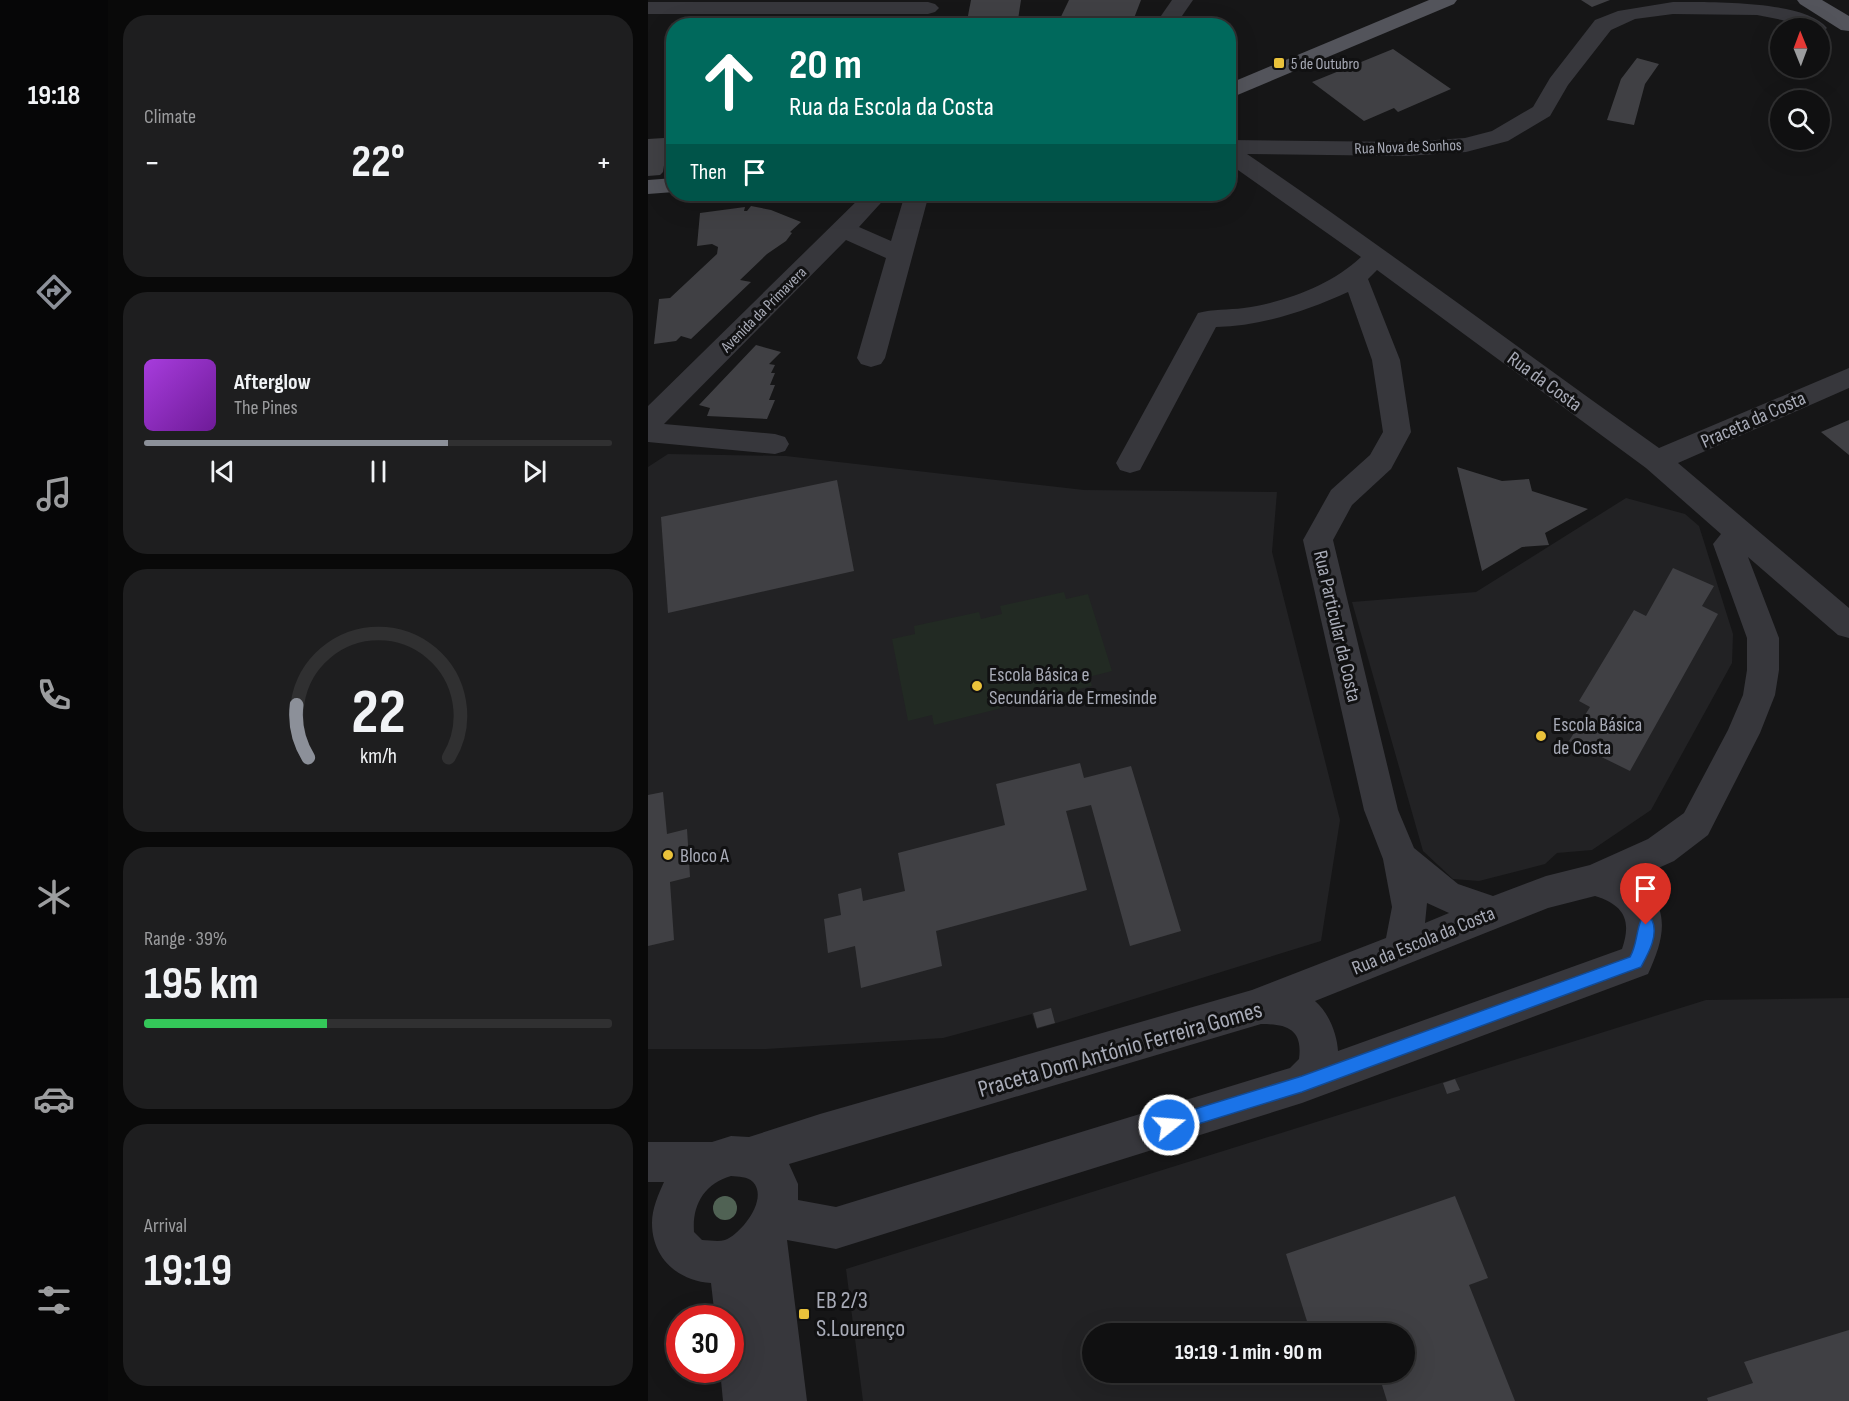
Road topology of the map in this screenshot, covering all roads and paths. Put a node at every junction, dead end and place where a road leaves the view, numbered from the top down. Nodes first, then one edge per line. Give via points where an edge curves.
1 (1183, 0) edge
2 (1447, 0) edge
3 (1807, 0) edge
4 (648, 8) edge
5 (927, 11) edge
6 (1170, 18) edge
7 (1796, 18) edge
8 (1849, 25) edge
9 (1236, 89) edge
10 (1236, 147) edge
11 (1236, 159) edge
12 (666, 186) edge
13 (648, 187) edge
14 (870, 201) edge
15 (915, 201) edge
16 (843, 229) junction
17 (900, 255) junction
18 (1366, 267) junction
19 (871, 358) dead end
20 (1849, 377) edge
21 (648, 423) edge
22 (648, 432) edge
23 (775, 444) dead end
24 (1656, 461) junction
25 (1130, 463) dead end
26 (1744, 535) junction
27 (1849, 626) edge
28 (1401, 859) junction
29 (1595, 880) junction
30 (1494, 913) junction
31 (1402, 948) junction
32 (1254, 1008) junction
33 (1302, 1084) junction
34 (730, 1160) junction
35 (648, 1162) edge
36 (660, 1224) edge
37 (770, 1227) junction
38 (730, 1261) junction
39 (746, 1401) edge
40 (784, 1401) edge

1 - 6 street
2 - 9 main road
3 - 8 main road
4 - 5 street
7 - 10 street, Rua Nova de Sonhos via 1757,9 1673,8 1618,17 1603,25 1558,83 1542,111 1500,136 1466,145
11 - 18 street, Rua da Costa
12 - 13 main road
14 - 16 street, Avenida da Primavera
15 - 17 street
16 - 17 street
16 - 21 street, Avenida da Primavera
17 - 19 street
18 - 24 street, Rua da Costa
18 - 25 street via 1334,289 1277,310 1232,320 1207,319
18 - 28 street, Rua Particular da Costa via 1397,432 1381,462 1341,498 1318,540 1380,810
20 - 24 street, Praceta da Costa
22 - 23 street
24 - 26 street, Rua da Costa
26 - 27 street, Rua da Costa
26 - 29 street, Rua da Escola da Costa via 1728,544 1763,638 1759,695 1743,733 1696,824 1661,850
28 - 30 street, Rua Particular da Costa via 1446,896
28 - 31 street, Rua Particular da Costa via 1410,908
29 - 30 street, Rua da Escola da Costa via 1546,892
29 - 33 street via 1622,889 1638,904 1646,925 1644,947 1635,962
30 - 31 street, Rua da Escola da Costa
31 - 32 street, Rua da Escola da Costa
32 - 33 street, Praceta Dom António Ferreira Gomes via 1281,1006 1300,1013 1316,1034 1316,1069
32 - 34 street, Praceta Dom António Ferreira Gomes
33 - 37 street via 836,1228
34 - 35 street
34 - 36 street via 694,1174
34 - 37 street via 764,1166 775,1179 779,1197
36 - 38 street via 692,1259 710,1264
37 - 38 street via 749,1251
37 - 40 street
38 - 39 street

